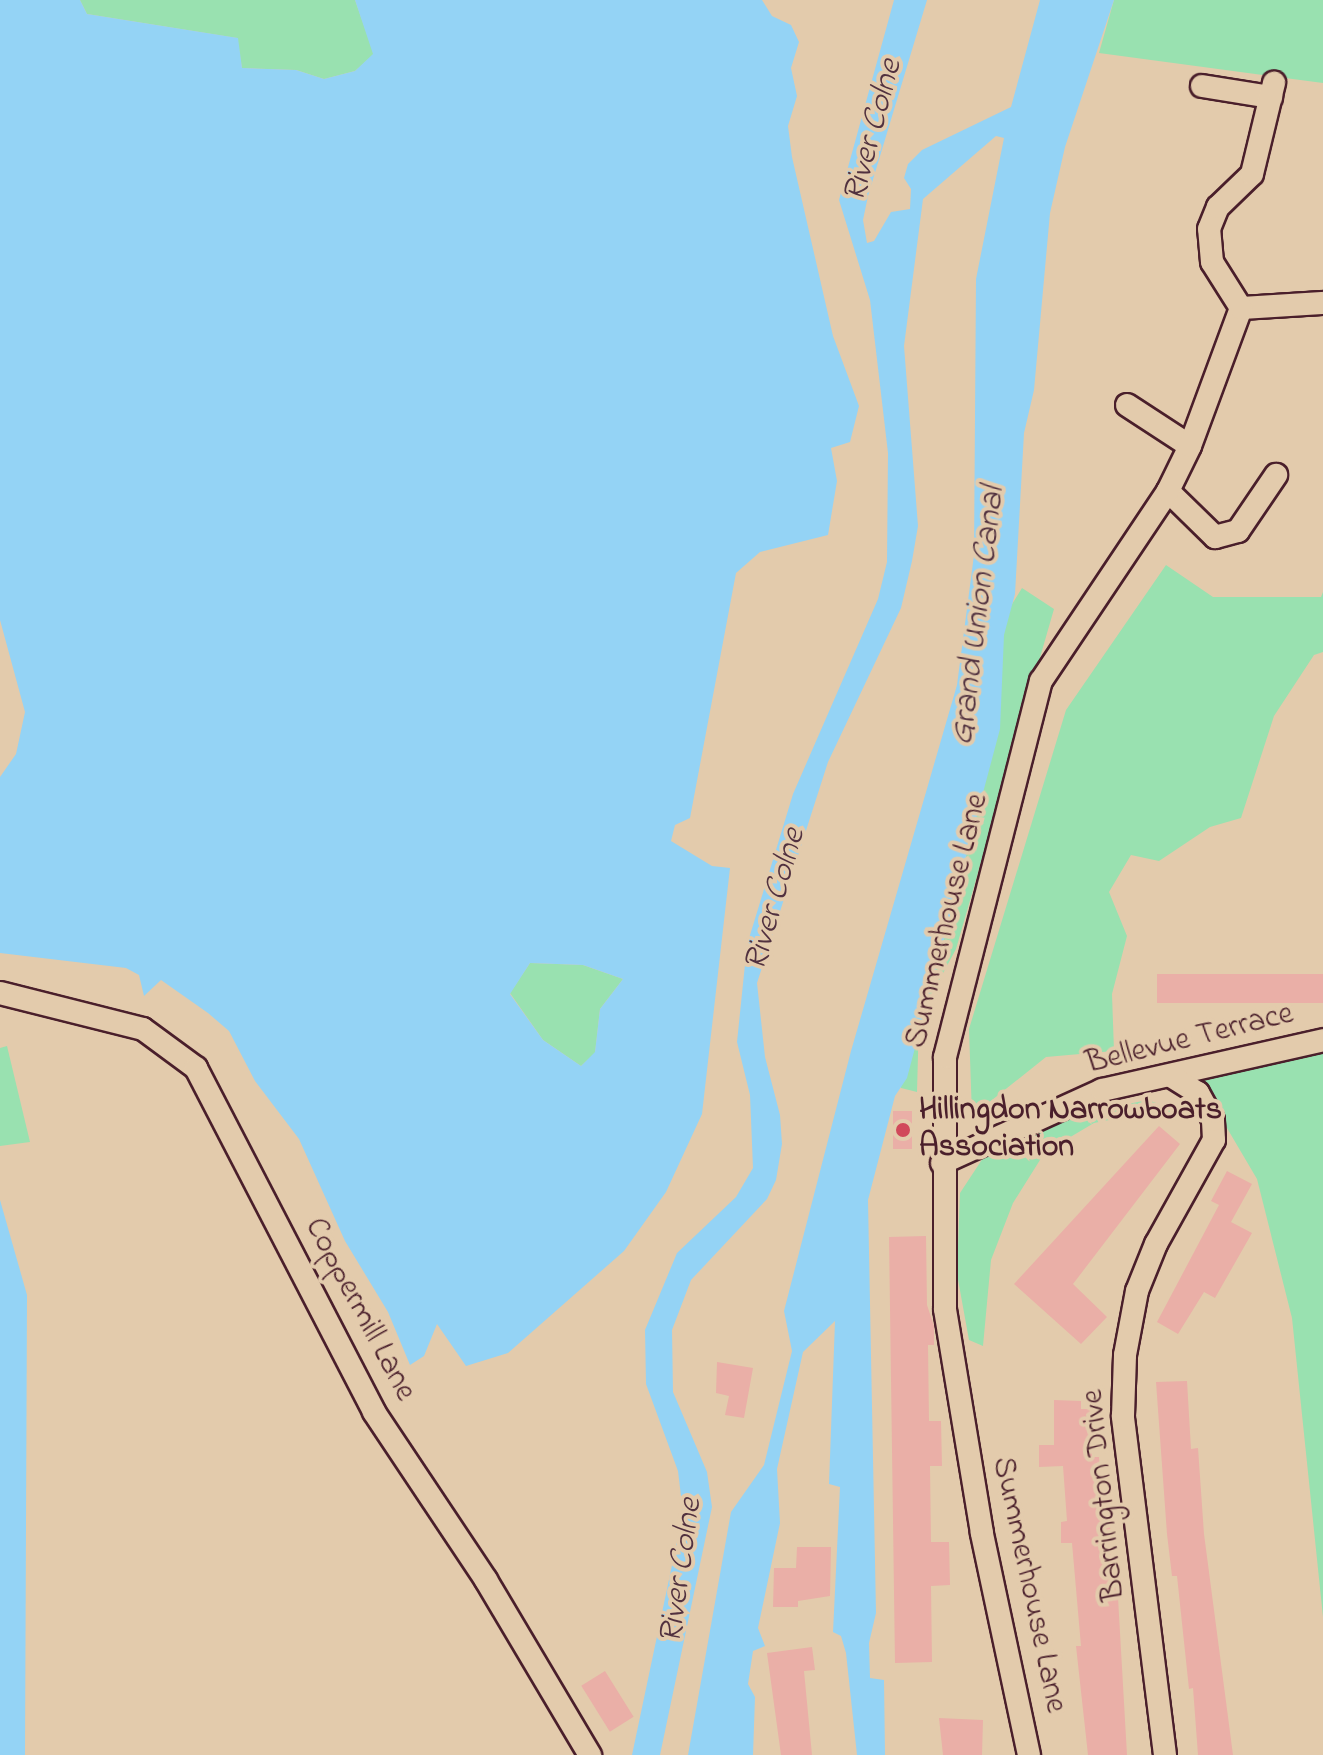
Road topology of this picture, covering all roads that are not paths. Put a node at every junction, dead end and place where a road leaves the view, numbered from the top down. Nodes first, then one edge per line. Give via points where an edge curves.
1 (1202, 86) dead end
2 (1323, 303) edge
3 (1241, 308) junction
4 (1127, 405) dead end
5 (1190, 446) junction
6 (1276, 475) dead end
7 (1168, 491) junction
8 (0, 993) edge
9 (1323, 1040) edge
10 (1171, 1076) junction
11 (942, 1163) junction
12 (590, 1755) edge
13 (1029, 1755) edge
14 (1165, 1755) edge

1 - 3 street via 1273,90 1252,174 1218,207 1209,229 1212,262
2 - 3 street
3 - 5 street, Summerhouse Lane
4 - 5 street
5 - 7 street, Summerhouse Lane
6 - 7 street via 1238,531 1215,537
7 - 11 street, Summerhouse Lane via 1041,681 945,1057
8 - 12 street, Coppermill Lane via 143,1029 196,1068 374,1412 486,1580
9 - 10 street, Bellevue Terrace
10 - 11 street, Bellevue Terrace via 1102,1090
10 - 14 street, Barrington Drive via 1198,1093 1213,1120 1214,1140 1156,1244 1137,1291 1125,1355 1123,1416
11 - 13 street, Summerhouse Lane via 945,1309 982,1533

